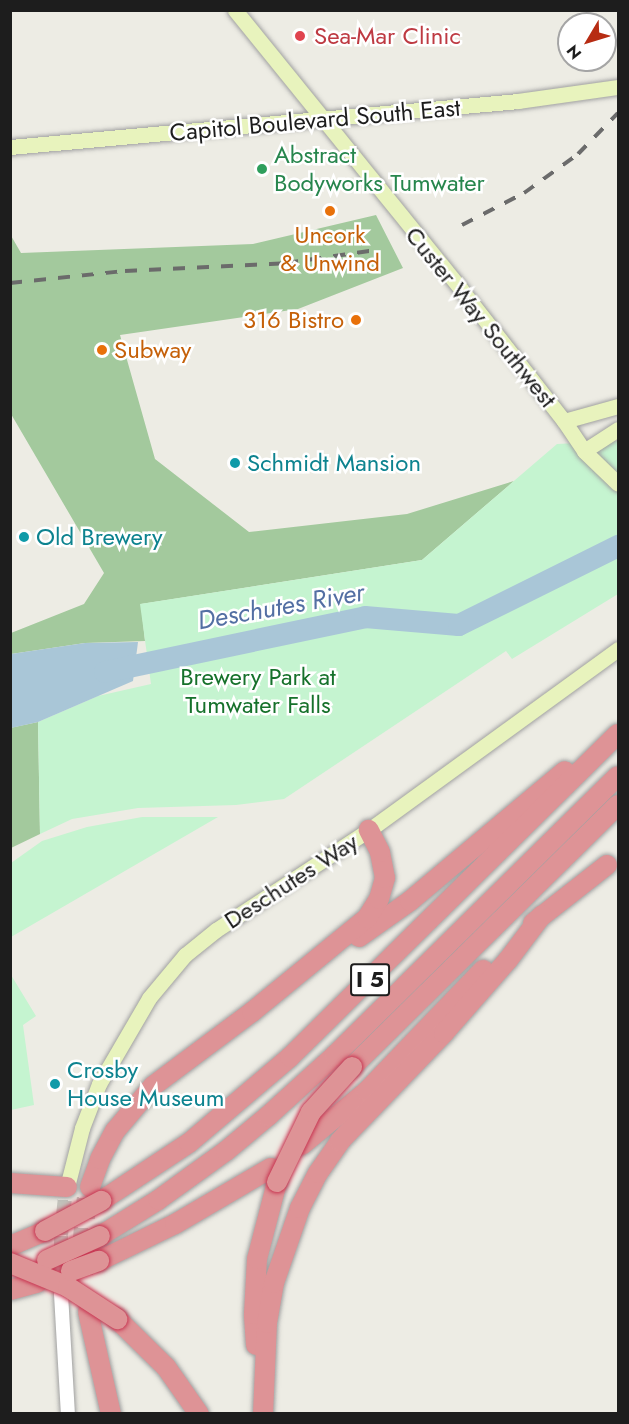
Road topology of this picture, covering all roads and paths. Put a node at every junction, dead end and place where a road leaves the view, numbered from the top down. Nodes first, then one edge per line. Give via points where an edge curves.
1 (235, 10) edge
2 (618, 87) edge
3 (322, 119) junction
4 (10, 147) edge
5 (618, 406) edge
6 (564, 421) junction
7 (618, 429) edge
8 (584, 451) junction
9 (618, 484) edge
10 (618, 649) edge
11 (618, 728) edge
12 (618, 734) edge
13 (618, 776) edge
14 (618, 805) edge
15 (369, 830) junction
16 (613, 861) edge
17 (542, 915) junction
18 (252, 1012) junction
19 (302, 1145) dead end
20 (274, 1175) junction
21 (10, 1183) edge
22 (66, 1191) joint
23 (96, 1194) junction
24 (10, 1246) edge
25 (47, 1260) dead end
26 (79, 1275) dead end
27 (11, 1276) edge
28 (38, 1283) dead end
29 (61, 1294) tunnel mouth
30 (88, 1312) dead end
31 (68, 1413) edge
32 (111, 1413) edge
33 (199, 1413) edge
34 (262, 1413) edge

1 - 3 main road, Custer Way Southwest
2 - 3 main road, Capitol Boulevard South East via 519,101
3 - 4 main road, Capitol Boulevard South East
3 - 6 main road, Custer Way Southwest
5 - 6 main road
6 - 8 main road, Custer Way Southwest
7 - 8 main road
8 - 9 main road, Custer Way Southwest
10 - 15 main road, Deschutes Way
11 - 18 highway via 410,901
12 - 23 highway, I 5 via 290,1057 189,1143
13 - 25 highway, I 5, bridge via 268,1116 166,1195 100,1236
14 - 20 highway, bridge via 352,1067 312,1112
15 - 18 highway via 380,852 385,878 373,909 358,926
15 - 22 main road, Deschutes Way via 216,930 165,977 124,1036 99,1084 82,1128
16 - 17 highway
17 - 19 highway via 449,1004 367,1091
17 - 34 highway via 444,1033 340,1141 318,1173 296,1217 274,1283 267,1323
18 - 23 highway via 141,1098 115,1131 97,1166
20 - 26 highway, bridge via 99,1261
20 - 34 highway via 254,1283
21 - 22 highway
23 - 24 highway, I 5, bridge via 45,1231
27 - 28 highway
27 - 33 highway, bridge via 68,1287 117,1318 166,1367
29 - 31 street
30 - 32 highway

